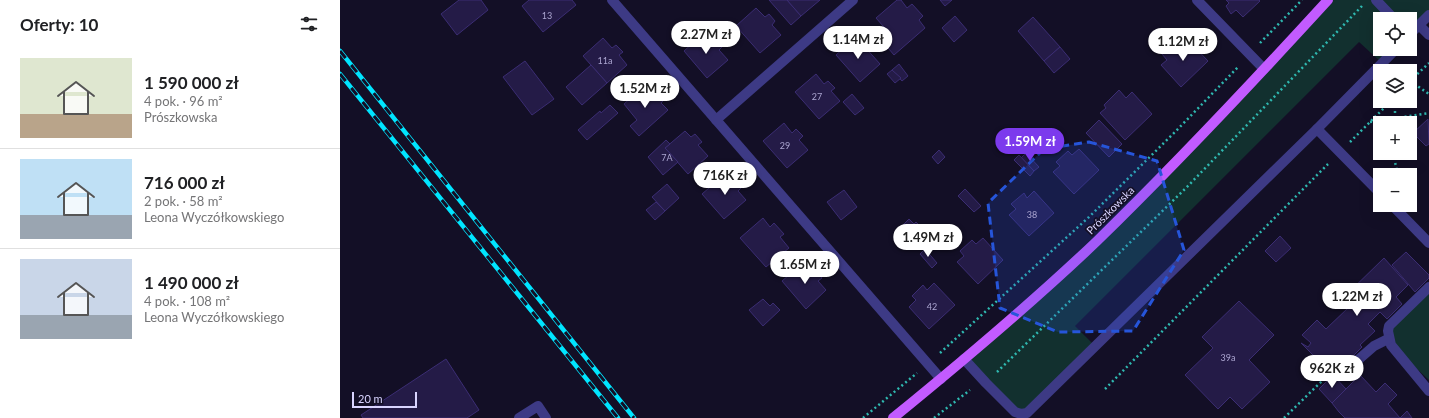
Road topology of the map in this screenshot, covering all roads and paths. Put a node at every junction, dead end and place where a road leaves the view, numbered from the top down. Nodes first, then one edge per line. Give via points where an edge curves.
1 (612, 0) edge
2 (853, 0) edge
3 (1197, 0) edge
4 (1302, 0) edge
5 (1328, 0) edge
6 (1376, 0) edge
7 (1363, 6) dead end
8 (1387, 12) edge
9 (1429, 15) edge
10 (1419, 25) joint
11 (1429, 35) edge
12 (1250, 54) junction
13 (1389, 56) edge
14 (1429, 63) edge
15 (1264, 69) junction
16 (1417, 74) edge
17 (1417, 86) edge
18 (1429, 94) edge
19 (1384, 108) edge
20 (1429, 113) edge
21 (1409, 116) edge
22 (716, 120) junction
23 (1373, 121) edge
24 (1369, 122) junction
25 (1317, 129) junction
26 (1340, 152) junction
27 (1373, 186) edge
28 (1399, 212) edge
29 (1429, 243) edge
30 (1429, 287) edge
31 (1388, 339) junction
32 (964, 359) junction
33 (928, 364) junction
34 (1351, 366) joint
35 (941, 379) junction
36 (986, 384) junction
37 (1105, 389) dead end
38 (1429, 391) edge
39 (519, 418) edge
40 (546, 418) edge
41 (863, 418) edge
42 (893, 418) edge
43 (934, 418) edge
44 (1284, 418) edge

1 - 22 street
2 - 22 street
3 - 12 street
4 - 12 path
5 - 15 main road, Prószkowska
6 - 8 street
7 - 36 path via 1192,182
9 - 10 street
10 - 11 street
12 - 15 street
12 - 33 path via 1089,216
13 - 25 street
14 - 16 path
15 - 32 main road, Prószkowska via 1097,241
17 - 18 path
19 - 24 path
20 - 21 path
22 - 33 street
23 - 24 path
24 - 26 path
25 - 26 street
25 - 36 street via 1027,413 1015,412
26 - 27 street
26 - 37 path
28 - 29 street
30 - 31 street via 1389,326
31 - 34 street via 1374,346
31 - 38 street
32 - 35 main road, Prószkowska
32 - 36 street
33 - 35 street
33 - 41 path
34 - 44 path via 1345,366 1333,377 1326,377
35 - 42 main road, Prószkowska
36 - 43 path via 970,390
39 - 40 street via 538,406

